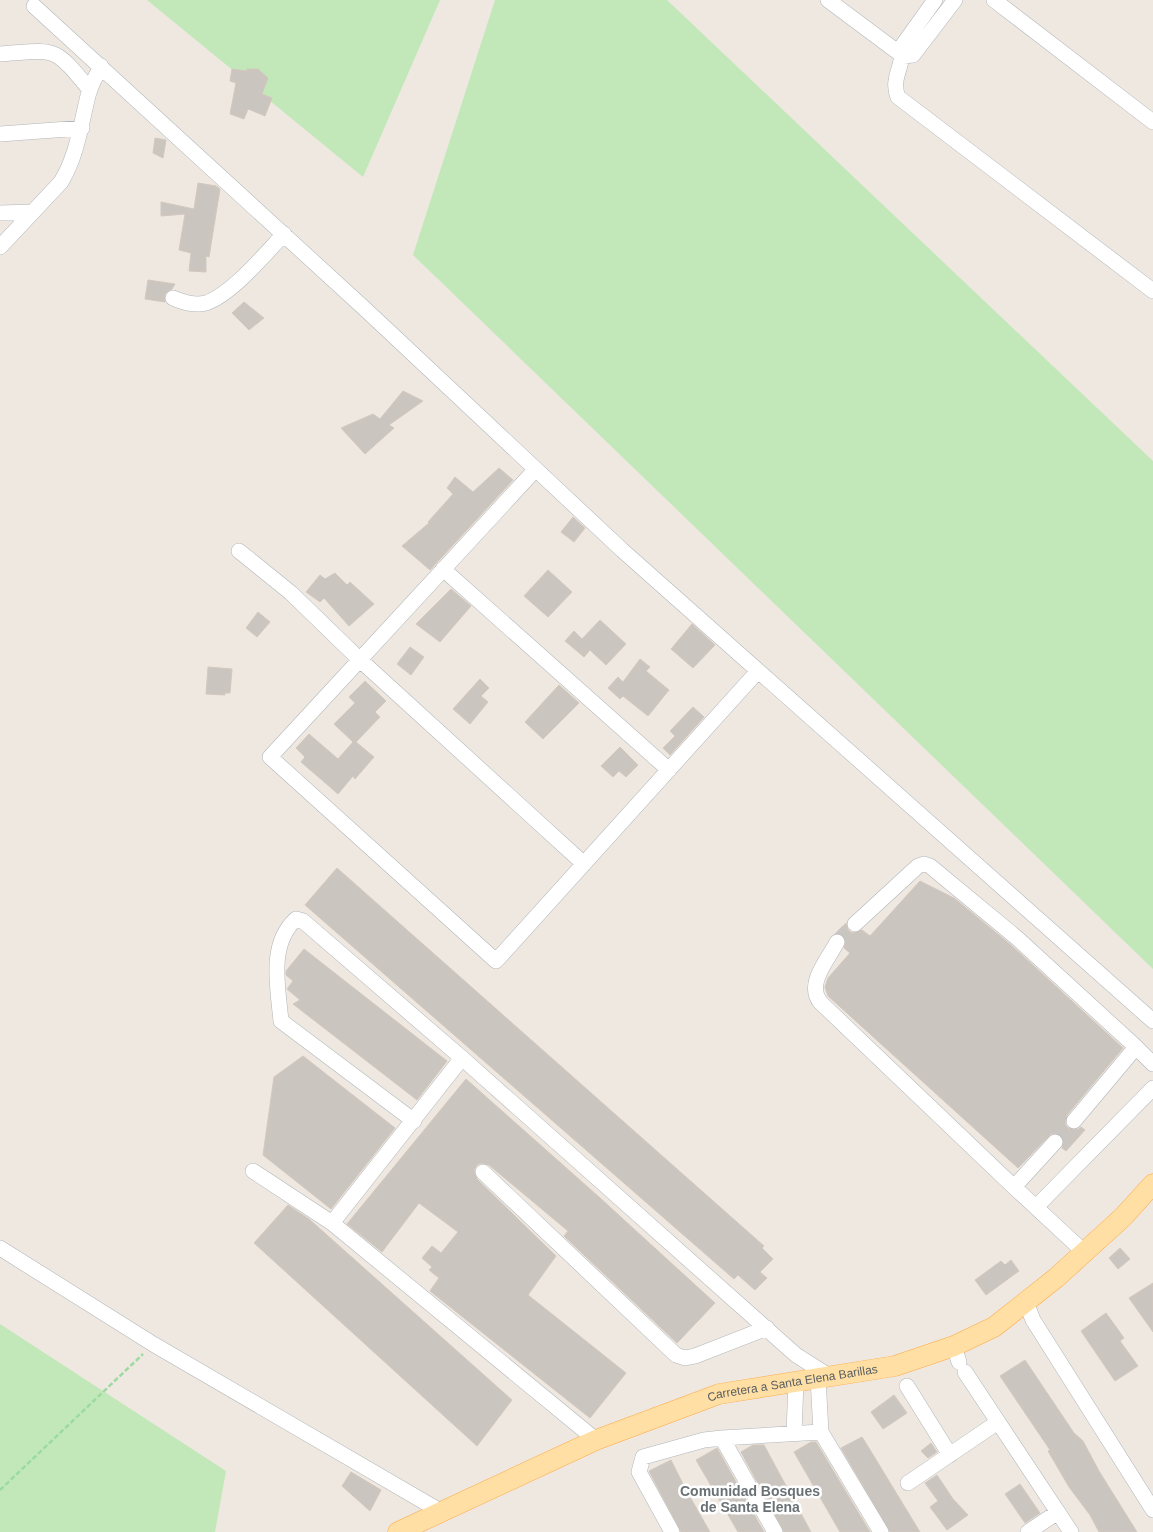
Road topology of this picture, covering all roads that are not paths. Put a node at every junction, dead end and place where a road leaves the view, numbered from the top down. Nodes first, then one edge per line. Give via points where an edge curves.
1 (828, 0) edge
2 (935, 0) edge
3 (955, 0) edge
4 (994, 0) edge
5 (34, 6) dead end
6 (0, 54) edge
7 (903, 56) junction
8 (101, 66) junction
9 (90, 90) junction
10 (1153, 122) edge
11 (82, 128) junction
12 (0, 134) edge
13 (32, 212) junction
14 (0, 213) edge
15 (284, 234) junction
16 (0, 247) edge
17 (1153, 291) edge
18 (172, 298) dead end
19 (535, 470) junction
20 (239, 551) dead end
21 (443, 568) junction
22 (359, 659) junction
23 (758, 672) junction
24 (669, 770) junction
25 (584, 864) junction
26 (855, 924) tunnel mouth
27 (838, 942) tunnel mouth
28 (1153, 1021) edge
29 (1136, 1047) junction
30 (462, 1058) junction
31 (1153, 1064) edge
32 (1153, 1088) edge
33 (414, 1121) junction
34 (1074, 1121) tunnel mouth
35 (1055, 1142) tunnel mouth
36 (253, 1171) dead end
37 (483, 1172) dead end
38 (1153, 1184) edge
39 (1014, 1187) junction
40 (1036, 1208) junction
41 (332, 1223) junction
42 (0, 1248) edge
43 (1084, 1252) junction
44 (1026, 1302) junction
45 (767, 1328) junction
46 (959, 1360) junction
47 (823, 1377) junction
48 (796, 1382) junction
49 (907, 1386) dead end
50 (998, 1422) junction
51 (794, 1432) junction
52 (820, 1432) junction
53 (722, 1438) junction
54 (596, 1440) junction
55 (950, 1455) junction
56 (908, 1483) dead end
57 (1153, 1510) edge
58 (440, 1511) junction
59 (1058, 1512) junction
60 (398, 1532) edge
61 (672, 1532) edge
62 (776, 1532) edge
63 (881, 1532) edge
64 (1028, 1532) edge
65 (1071, 1532) edge

1 - 7 street
2 - 7 street via 902,46
3 - 7 street via 913,55
4 - 10 street
5 - 8 street
6 - 9 street via 46,50 56,53
7 - 17 street via 894,85 902,102
8 - 9 street
8 - 15 street
9 - 11 street
11 - 12 street
11 - 13 street via 67,172
13 - 14 street
13 - 16 street
15 - 18 street via 246,275 207,302 196,304
15 - 19 street
19 - 21 street
19 - 23 street
20 - 22 street via 291,593
21 - 22 street
21 - 24 street
22 - 25 street
22 - 25 street via 270,757 496,961
23 - 24 street
23 - 28 street
24 - 25 street
26 - 29 street via 918,866 930,866 1017,938
27 - 39 street via 814,984 815,995 820,1002
29 - 31 street
29 - 34 street
30 - 33 street
30 - 33 street via 303,920 296,919 289,924 278,950 276,965 281,1021
30 - 45 street
32 - 40 street
33 - 41 street
35 - 39 street
36 - 41 street
37 - 45 street via 676,1356 695,1356
38 - 43 main road, Carretera a Santa Elena Barillas
39 - 40 street
40 - 43 street
41 - 54 street
42 - 58 street via 153,1344
43 - 44 main road, Carretera a Santa Elena Barillas
44 - 46 main road, Carretera a Santa Elena Barillas
44 - 57 street via 1032,1320
45 - 47 street
46 - 47 main road, Carretera a Santa Elena Barillas
46 - 50 street
47 - 48 main road, Carretera a Santa Elena Barillas
47 - 52 street
48 - 51 street
48 - 54 main road, Carretera a Santa Elena Barillas via 719,1394
49 - 55 street
50 - 55 street
50 - 59 street
51 - 52 street
51 - 53 street
52 - 63 street
53 - 61 street via 643,1457 639,1472
53 - 62 street
54 - 58 main road, Carretera a Santa Elena Barillas
55 - 56 street
58 - 60 main road, Carretera a Santa Elena Barillas
59 - 64 street
59 - 65 street

